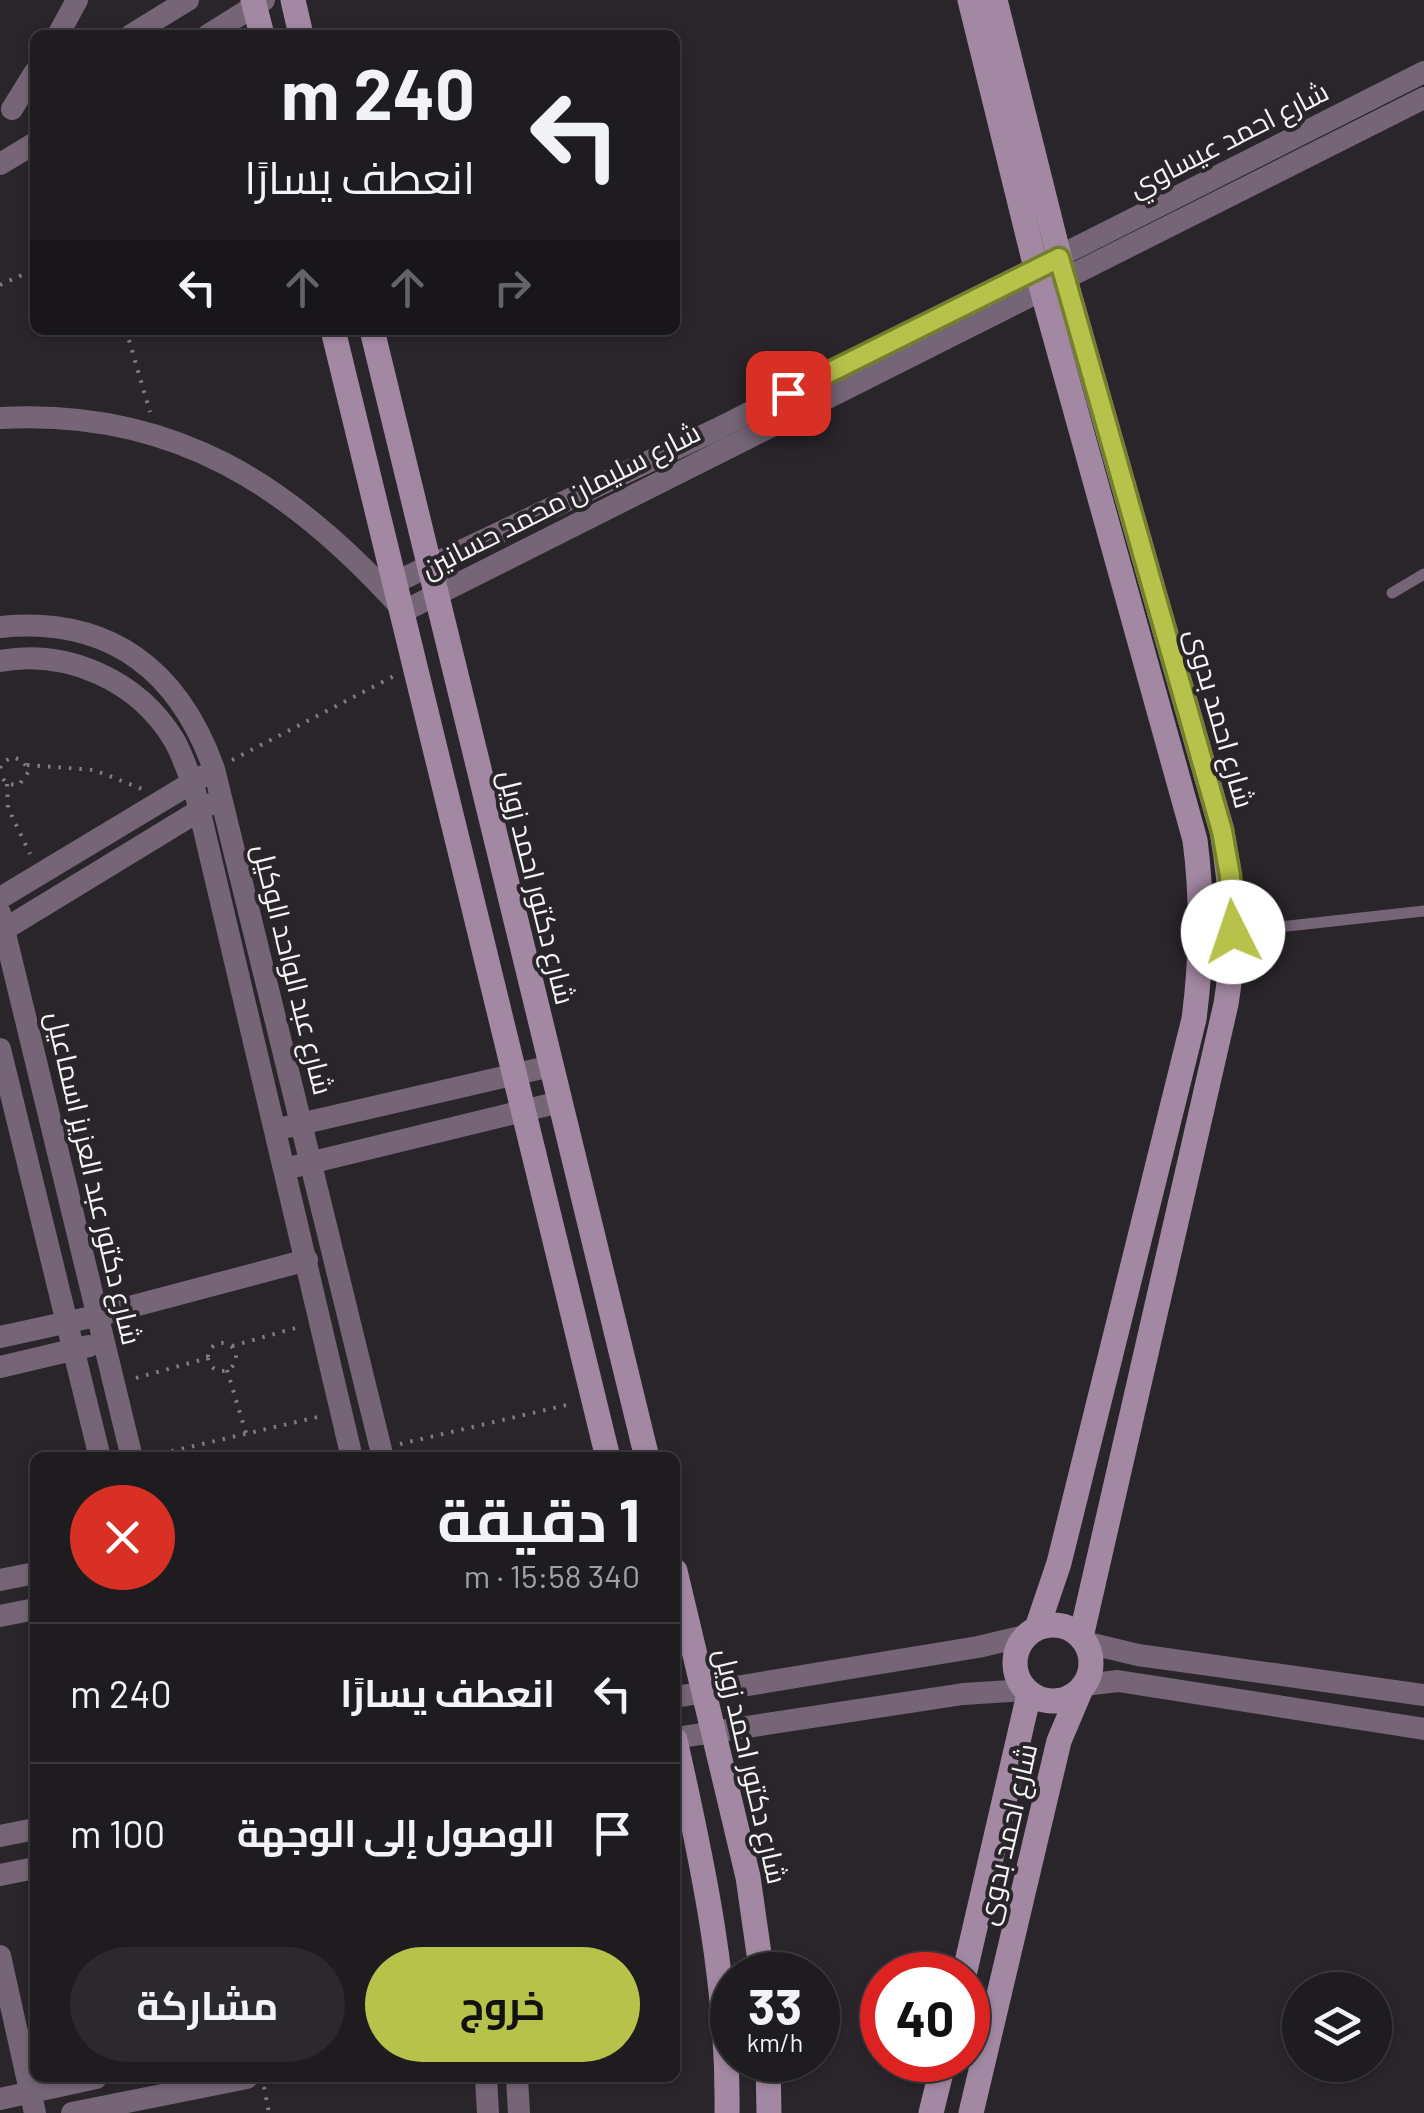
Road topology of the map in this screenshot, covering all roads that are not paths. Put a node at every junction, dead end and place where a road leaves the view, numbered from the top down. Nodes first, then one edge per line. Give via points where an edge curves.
1 (77, 0) edge
2 (188, 0) edge
3 (293, 0) edge
4 (970, 0) edge
5 (996, 0) edge
6 (257, 2) edge
7 (61, 30) edge
8 (140, 30) edge
9 (215, 30) edge
10 (261, 30) edge
11 (300, 30) edge
12 (1424, 72) edge
13 (30, 79) edge
14 (30, 97) edge
15 (1424, 98) edge
16 (6, 112) edge
17 (30, 146) edge
18 (0, 164) edge
19 (1051, 274) junction
20 (334, 335) edge
21 (373, 335) edge
22 (0, 418) edge
23 (430, 566) junction
24 (1424, 574) edge
25 (396, 582) junction
26 (1392, 593) dead end
27 (436, 595) junction
28 (404, 611) junction
29 (0, 627) edge
30 (0, 660) edge
31 (214, 769) junction
32 (192, 782) junction
33 (221, 797) junction
34 (199, 810) junction
35 (0, 898) edge
36 (1424, 911) edge
37 (2, 925) edge
38 (1233, 932) junction
39 (0, 1049) edge
40 (552, 1066) junction
41 (515, 1074) junction
42 (560, 1102) junction
43 (524, 1111) junction
44 (300, 1124) junction
45 (274, 1130) junction
46 (310, 1163) junction
47 (284, 1170) junction
48 (306, 1260) junction
49 (96, 1316) junction
50 (67, 1322) junction
51 (0, 1337) edge
52 (102, 1342) junction
53 (74, 1350) junction
54 (0, 1367) edge
55 (99, 1452) edge
56 (130, 1452) edge
57 (351, 1452) edge
58 (382, 1452) edge
59 (606, 1452) edge
60 (646, 1452) edge
61 (30, 1574) edge
62 (0, 1580) edge
63 (680, 1592) edge
64 (30, 1610) edge
65 (0, 1616) edge
66 (1031, 1632) junction
67 (1082, 1639) junction
68 (1082, 1687) junction
69 (704, 1692) junction
70 (1027, 1692) junction
71 (1424, 1695) edge
72 (680, 1697) edge
73 (714, 1730) junction
74 (1424, 1730) edge
75 (680, 1738) edge
76 (680, 1761) edge
77 (30, 1830) edge
78 (0, 1836) edge
79 (30, 1869) edge
80 (0, 1876) edge
81 (759, 1952) edge
82 (969, 1952) edge
83 (0, 1956) edge
84 (85, 2082) edge
85 (227, 2082) edge
86 (486, 2082) edge
87 (517, 2082) edge
88 (768, 2082) edge
89 (939, 2082) edge
90 (2, 2100) edge
91 (32, 2102) edge
92 (72, 2113) edge
93 (488, 2113) edge
94 (519, 2113) edge
95 (727, 2113) edge
96 (769, 2113) edge
97 (931, 2113) edge
98 (971, 2113) edge

1 - 7 street
2 - 8 street
3 - 11 street
4 - 19 street, شارع احمد بدوى
5 - 19 street, شارع احمد بدوى
6 - 9 street
6 - 10 street
12 - 19 street, شارع احمد عيساوي
13 - 16 street
14 - 16 street
15 - 19 street, شارع احمد عيساوي
17 - 18 street
19 - 23 street, شارع سليمان محمد حسانين
19 - 27 street, شارع سليمان محمد حسانين
19 - 38 street, شارع احمد بدوى via 1222,831
19 - 66 street, شارع احمد بدوى via 1195,840 1202,930 1194,1020 1059,1563
20 - 25 street
21 - 23 street, شارع دكتور احمد زويل
22 - 28 street via 84,420 191,447 241,470 286,500
23 - 25 street, شارع سليمان محمد حسانين
23 - 27 street, شارع دكتور احمد زويل
24 - 26 lane
25 - 28 street
27 - 28 street, شارع سليمان محمد حسانين
27 - 40 street, شارع دكتور احمد زويل
28 - 41 street
29 - 31 street, شارع عبد الواحد الوكيل via 62,627 144,663 185,706
30 - 32 street, شارع عبد الواحد الوكيل via 56,659 124,686 174,740
31 - 32 street
31 - 33 street, شارع عبد الواحد الوكيل
32 - 34 street, شارع عبد الواحد الوكيل
32 - 35 street
33 - 34 street
33 - 44 street, شارع عبد الواحد الوكيل
34 - 37 street
34 - 45 street, شارع عبد الواحد الوكيل
36 - 38 lane
37 - 49 street, شارع دكتور عبد العزيز اسماعيل
38 - 67 street, شارع احمد بدوى via 1226,1004
39 - 50 street
40 - 41 street
40 - 42 street, شارع دكتور احمد زويل
41 - 43 street
41 - 44 street
42 - 43 street
42 - 60 street, شارع دكتور احمد زويل
43 - 46 street
43 - 59 street
44 - 45 street
44 - 46 street, شارع عبد الواحد الوكيل
45 - 47 street, شارع عبد الواحد الوكيل
46 - 47 street
46 - 58 street, شارع عبد الواحد الوكيل
47 - 48 street, شارع عبد الواحد الوكيل
48 - 49 street
48 - 57 street, شارع عبد الواحد الوكيل
49 - 50 street
49 - 52 street, شارع دكتور عبد العزيز اسماعيل
50 - 51 street
50 - 53 street
52 - 53 street
52 - 56 street, شارع دكتور عبد العزيز اسماعيل
53 - 54 street
53 - 55 street
61 - 62 street
63 - 69 street, شارع دكتور احمد زويل
64 - 65 street
66 - 67 street via 1056,1625
66 - 69 street via 978,1647
66 - 70 street via 1014,1669
67 - 68 street via 1091,1663
67 - 71 street via 1138,1655
68 - 70 street via 1050,1702
68 - 74 street via 1118,1681
68 - 98 street, شارع احمد بدوى via 1058,1741
69 - 72 street
69 - 73 street, شارع دكتور احمد زويل
70 - 73 street via 962,1694
70 - 82 street, شارع احمد بدوى
73 - 75 street
73 - 81 street, شارع دكتور احمد زويل
76 - 95 street via 717,1947
77 - 78 street
79 - 80 street
83 - 91 street
84 - 91 street
85 - 92 street
86 - 93 street
87 - 94 street
88 - 96 street
89 - 97 street
90 - 91 street

